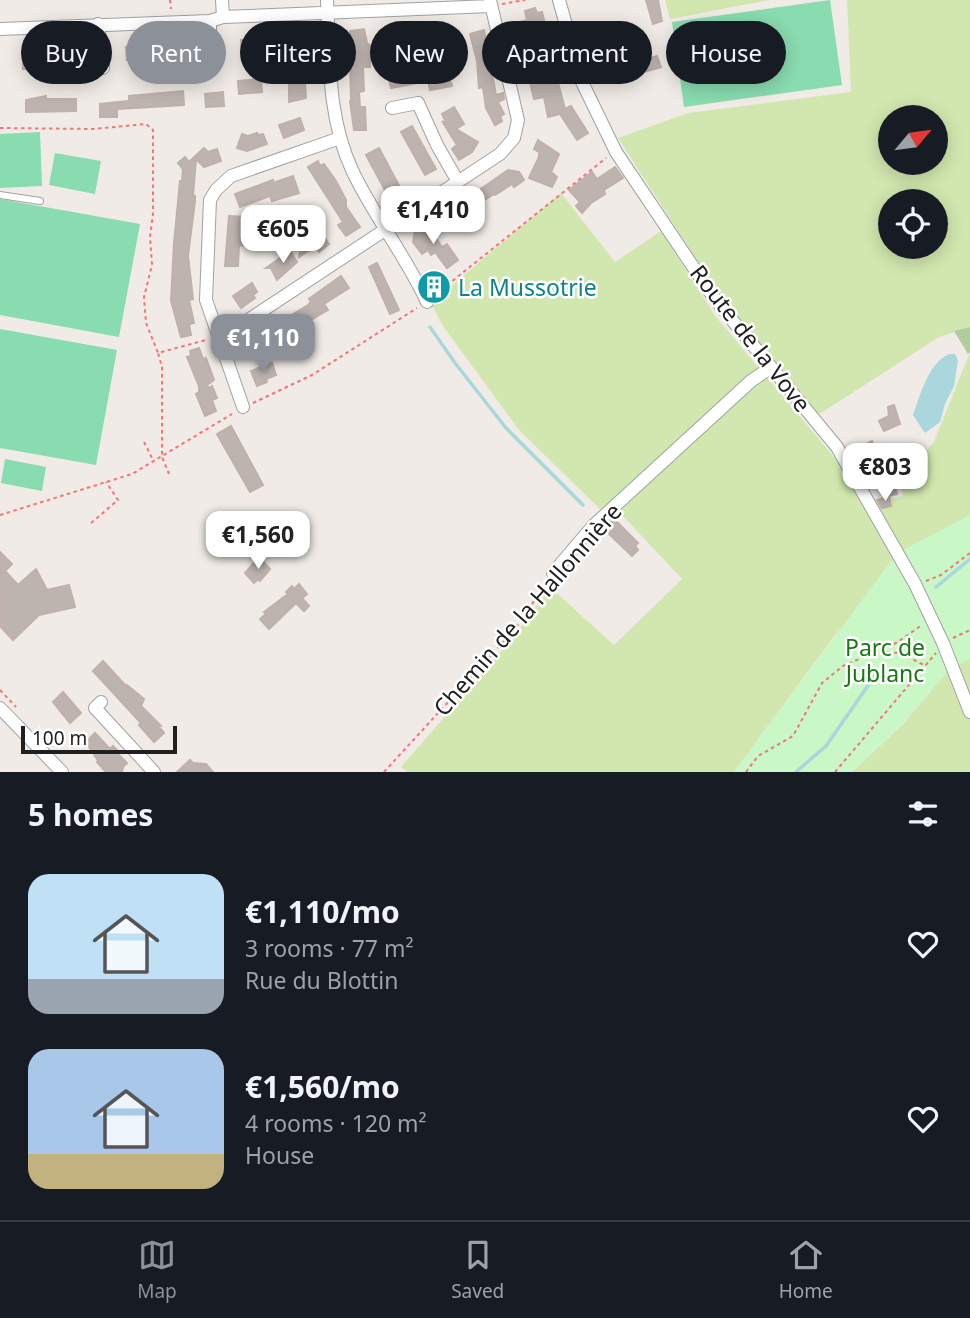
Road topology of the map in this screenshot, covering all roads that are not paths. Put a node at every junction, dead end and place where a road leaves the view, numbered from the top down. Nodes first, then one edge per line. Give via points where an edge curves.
1 (222, 0) edge
2 (559, 0) edge
3 (490, 3) edge
4 (327, 6) edge
5 (223, 17) junction
6 (210, 21) edge
7 (21, 28) edge
8 (0, 29) edge
9 (392, 108) dead end
10 (340, 138) junction
11 (457, 180) junction
12 (0, 195) edge
13 (40, 201) dead end
14 (385, 228) junction
15 (427, 302) road end
16 (218, 337) junction
17 (770, 368) junction
18 (243, 407) road end
19 (553, 573) road end
20 (101, 702) dead end
21 (0, 708) edge
22 (970, 712) edge
23 (62, 772) edge
24 (154, 772) edge

1 - 5 street
2 - 17 street, Route de la Vove via 582,82 616,152 714,298
3 - 4 street
3 - 11 street via 518,120 514,138 500,154
4 - 5 street
4 - 10 street via 330,86
5 - 6 street
7 - 8 street
9 - 11 street via 418,103
10 - 14 street via 352,170
10 - 16 street via 231,176 216,190 211,200 205,300
11 - 14 street
12 - 13 lane
14 - 15 street
14 - 16 street
16 - 18 street
17 - 19 street, Chemin de la Hallonnière via 593,526
17 - 22 street, Route de la Vove via 837,447 915,584
20 - 24 street via 95,708
21 - 23 street

